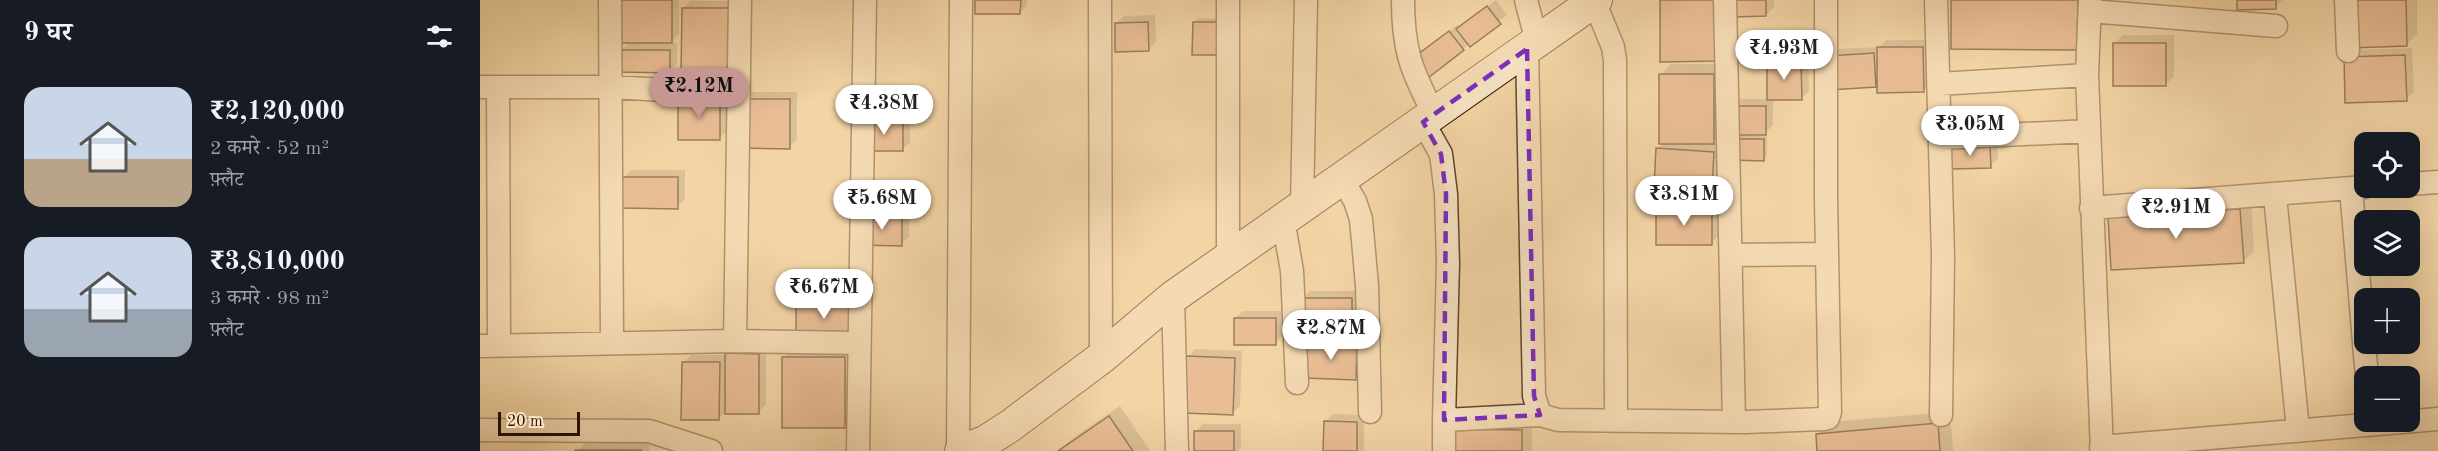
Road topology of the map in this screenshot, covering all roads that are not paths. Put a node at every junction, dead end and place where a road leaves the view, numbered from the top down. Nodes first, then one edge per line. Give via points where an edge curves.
1 (610, 0) edge
2 (740, 0) edge
3 (866, 0) edge
4 (961, 0) edge
5 (1100, 0) edge
6 (1228, 0) edge
7 (1306, 0) edge
8 (1403, 0) edge
9 (1526, 0) edge
10 (1725, 0) edge
11 (1826, 0) edge
12 (1936, 0) edge
13 (2346, 0) edge
14 (1595, 1) edge
15 (2090, 6) edge
16 (2276, 26) dead end
17 (1532, 45) junction
18 (2348, 51) dead end
19 (2087, 75) junction
20 (1939, 84) junction
21 (489, 87) edge
22 (611, 87) junction
23 (737, 94) junction
24 (1428, 118) junction
25 (2089, 131) junction
26 (1940, 138) junction
27 (1342, 179) junction
28 (2438, 182) edge
29 (2420, 183) edge
30 (2354, 188) edge
31 (2275, 196) junction
32 (2357, 198) edge
33 (2091, 208) junction
34 (1292, 213) junction
35 (1827, 254) junction
36 (1731, 255) junction
37 (1228, 258) junction
38 (2362, 288) edge
39 (1173, 297) junction
40 (735, 341) junction
41 (612, 342) junction
42 (858, 344) junction
43 (490, 345) edge
44 (1101, 358) junction
45 (1297, 383) dead end
46 (1370, 412) dead end
47 (1540, 415) junction
48 (1941, 415) dead end
49 (2438, 419) edge
50 (1444, 420) junction
51 (2420, 420) edge
52 (1616, 421) junction
53 (1734, 422) junction
54 (2354, 425) edge
55 (480, 430) edge
56 (2298, 430) junction
57 (2101, 449) edge
58 (711, 451) edge
59 (858, 451) edge
60 (960, 451) edge
61 (1177, 451) edge
62 (1444, 451) edge

1 - 22 street
2 - 23 street
3 - 42 street
4 - 60 street
5 - 44 street
6 - 37 street
7 - 34 street
8 - 24 street via 1408,60
9 - 17 street
10 - 36 street
11 - 35 street
12 - 20 street
13 - 18 street
14 - 17 street
14 - 52 street via 1615,60
15 - 16 street
15 - 19 street
17 - 24 street
17 - 47 street via 1534,396
19 - 20 street
19 - 25 street
20 - 26 street
21 - 22 street
21 - 43 street
22 - 23 street
22 - 41 street
23 - 40 street
24 - 27 street
24 - 50 street via 1441,154 1446,194
25 - 26 street
25 - 33 street
26 - 48 street
27 - 34 street
27 - 46 street via 1361,219
28 - 29 street
30 - 31 street
31 - 33 street
31 - 56 street
32 - 38 street
33 - 57 street
34 - 37 street
34 - 45 street
35 - 36 street
35 - 53 street via 1829,415 1824,419
36 - 53 street
37 - 39 street
39 - 44 street
39 - 61 street
40 - 41 street
40 - 42 street
41 - 43 street
42 - 59 street
44 - 60 street via 1010,426 985,442
47 - 50 street
47 - 52 street via 1558,420
49 - 51 street
50 - 62 street
52 - 53 street
54 - 56 street
55 - 58 street via 650,431
56 - 57 street

